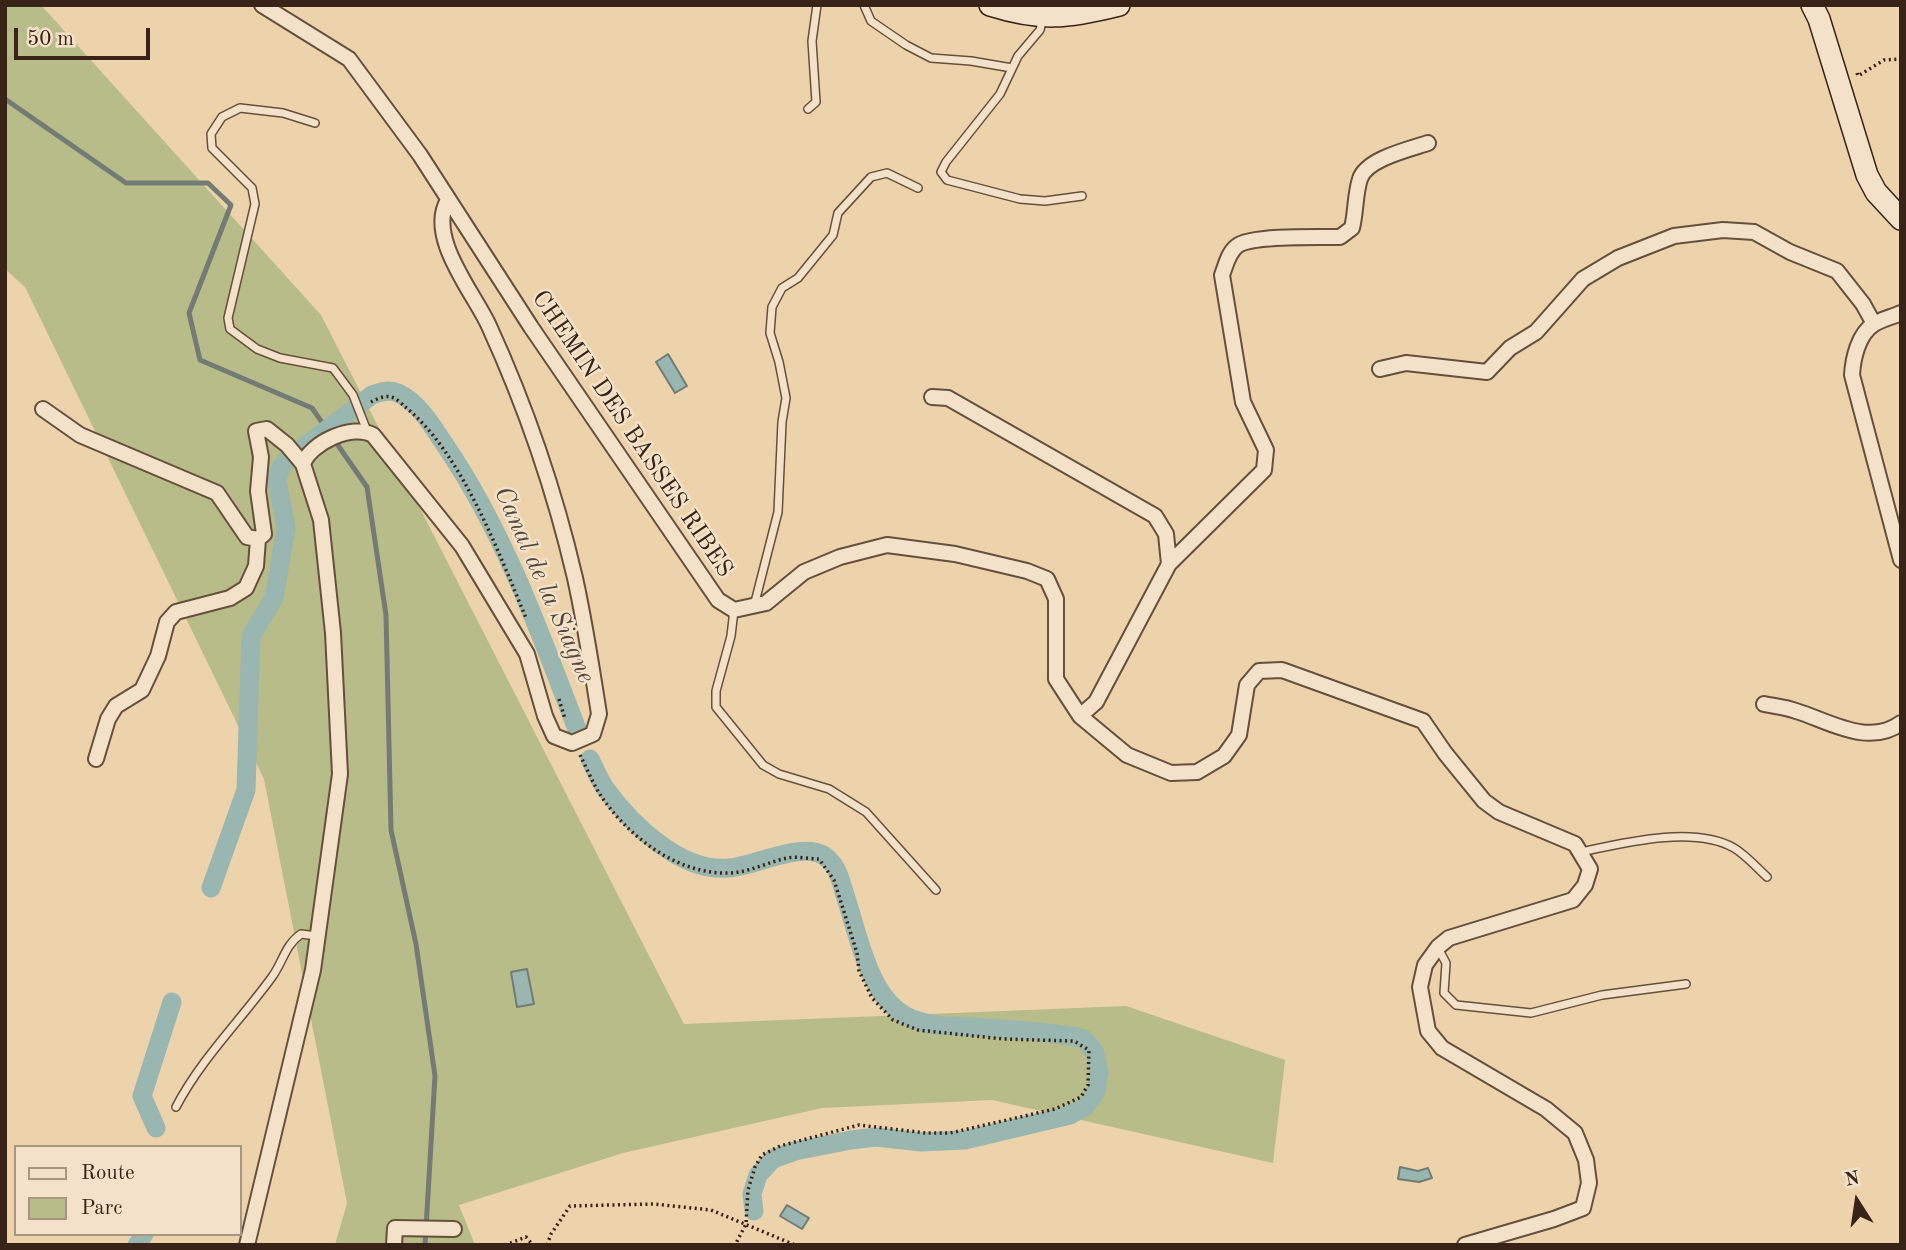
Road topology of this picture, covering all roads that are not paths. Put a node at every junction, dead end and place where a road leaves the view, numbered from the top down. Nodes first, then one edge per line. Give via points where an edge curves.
1 (262, 5) edge
2 (817, 5) edge
3 (864, 5) edge
4 (990, 5) edge
5 (1119, 5) edge
6 (1812, 5) edge
7 (1043, 17) junction
8 (1012, 68) junction
9 (808, 108) dead end
10 (315, 123) dead end
11 (1428, 143) dead end
12 (918, 188) dead end
13 (1082, 196) dead end
14 (448, 200) junction
15 (1901, 219) edge
16 (1901, 313) edge
17 (1874, 324) junction
18 (1380, 369) dead end
19 (932, 397) dead end
20 (43, 409) dead end
21 (367, 432) junction
22 (303, 464) junction
23 (258, 539) junction
24 (1901, 560) edge
25 (1170, 564) junction
26 (754, 606) junction
27 (734, 610) junction
28 (1763, 704) dead end
29 (1080, 716) junction
30 (1901, 723) edge
31 (96, 759) dead end
32 (1580, 852) junction
33 (1766, 877) dead end
34 (936, 890) dead end
35 (317, 936) junction
36 (1438, 947) junction
37 (1686, 984) dead end
38 (176, 1107) dead end
39 (454, 1229) dead end
40 (247, 1245) edge
41 (394, 1245) edge
42 (1465, 1245) edge

1 - 14 street, CHEMIN DES BASSES RIBES via 349,59 421,155
2 - 9 lane via 812,41 816,102
3 - 8 lane via 871,21 932,58
4 - 7 main road
5 - 7 main road
6 - 15 main road via 1867,175
7 - 8 lane via 1040,30
8 - 13 lane via 1000,94 941,172 947,180 1020,199
10 - 21 lane via 283,113 240,108 222,117 211,134 212,148 252,188 256,204 228,318 230,328 257,349 333,368 353,395
11 - 25 street via 1369,167 1360,177 1352,228 1340,237 1252,240 1238,245 1229,256 1222,275 1243,402 1266,450 1264,470
12 - 26 lane via 887,173 871,177 838,213 833,235 798,278 782,288 772,307 770,333 786,398 778,512
14 - 21 street via 442,219 451,257 488,324 550,484 575,578 599,715 593,734 572,743 554,736 527,654 461,546 393,457
14 - 27 street, CHEMIN DES BASSES RIBES via 718,600
16 - 17 street
17 - 18 street via 1838,271 1754,232 1723,230 1674,236 1606,265 1583,279 1535,332 1510,348 1487,372 1406,363
17 - 24 street via 1861,339 1852,375
19 - 25 street via 948,398 1155,516 1166,534
20 - 23 street via 80,435 217,494 247,537
21 - 22 street via 348,431 312,450
22 - 23 street via 267,429 256,431 264,534
22 - 35 street via 321,520 333,633 340,775
23 - 31 street via 256,566 246,588 230,598 176,612 167,622 142,690 116,706
25 - 29 street via 1096,702
26 - 27 street, CHEMIN DES BASSES RIBES
26 - 29 street, CHEMIN DES BASSES RIBES via 766,603 804,572 887,545 1027,570 1047,579 1056,598 1056,679
27 - 34 lane via 716,708 763,765 829,789 866,812
28 - 30 street via 1796,710 1862,733
29 - 32 street, CHEMIN DES BASSES RIBES via 1127,755 1171,773 1197,772 1224,756 1239,735 1247,685 1259,671 1282,670 1423,720 1484,801 1499,812 1575,844
32 - 33 lane via 1626,841 1707,838 1735,848
32 - 36 street via 1590,869 1573,900 1449,938
35 - 38 lane via 302,934 290,941 274,974 190,1080
35 - 40 street via 313,970
36 - 37 lane via 1446,963 1444,993 1456,1005 1466,1007 1531,1013 1602,995
36 - 42 street via 1424,965 1420,987 1429,1031 1443,1048 1546,1109 1575,1133 1589,1183 1583,1208
39 - 41 street via 395,1228

